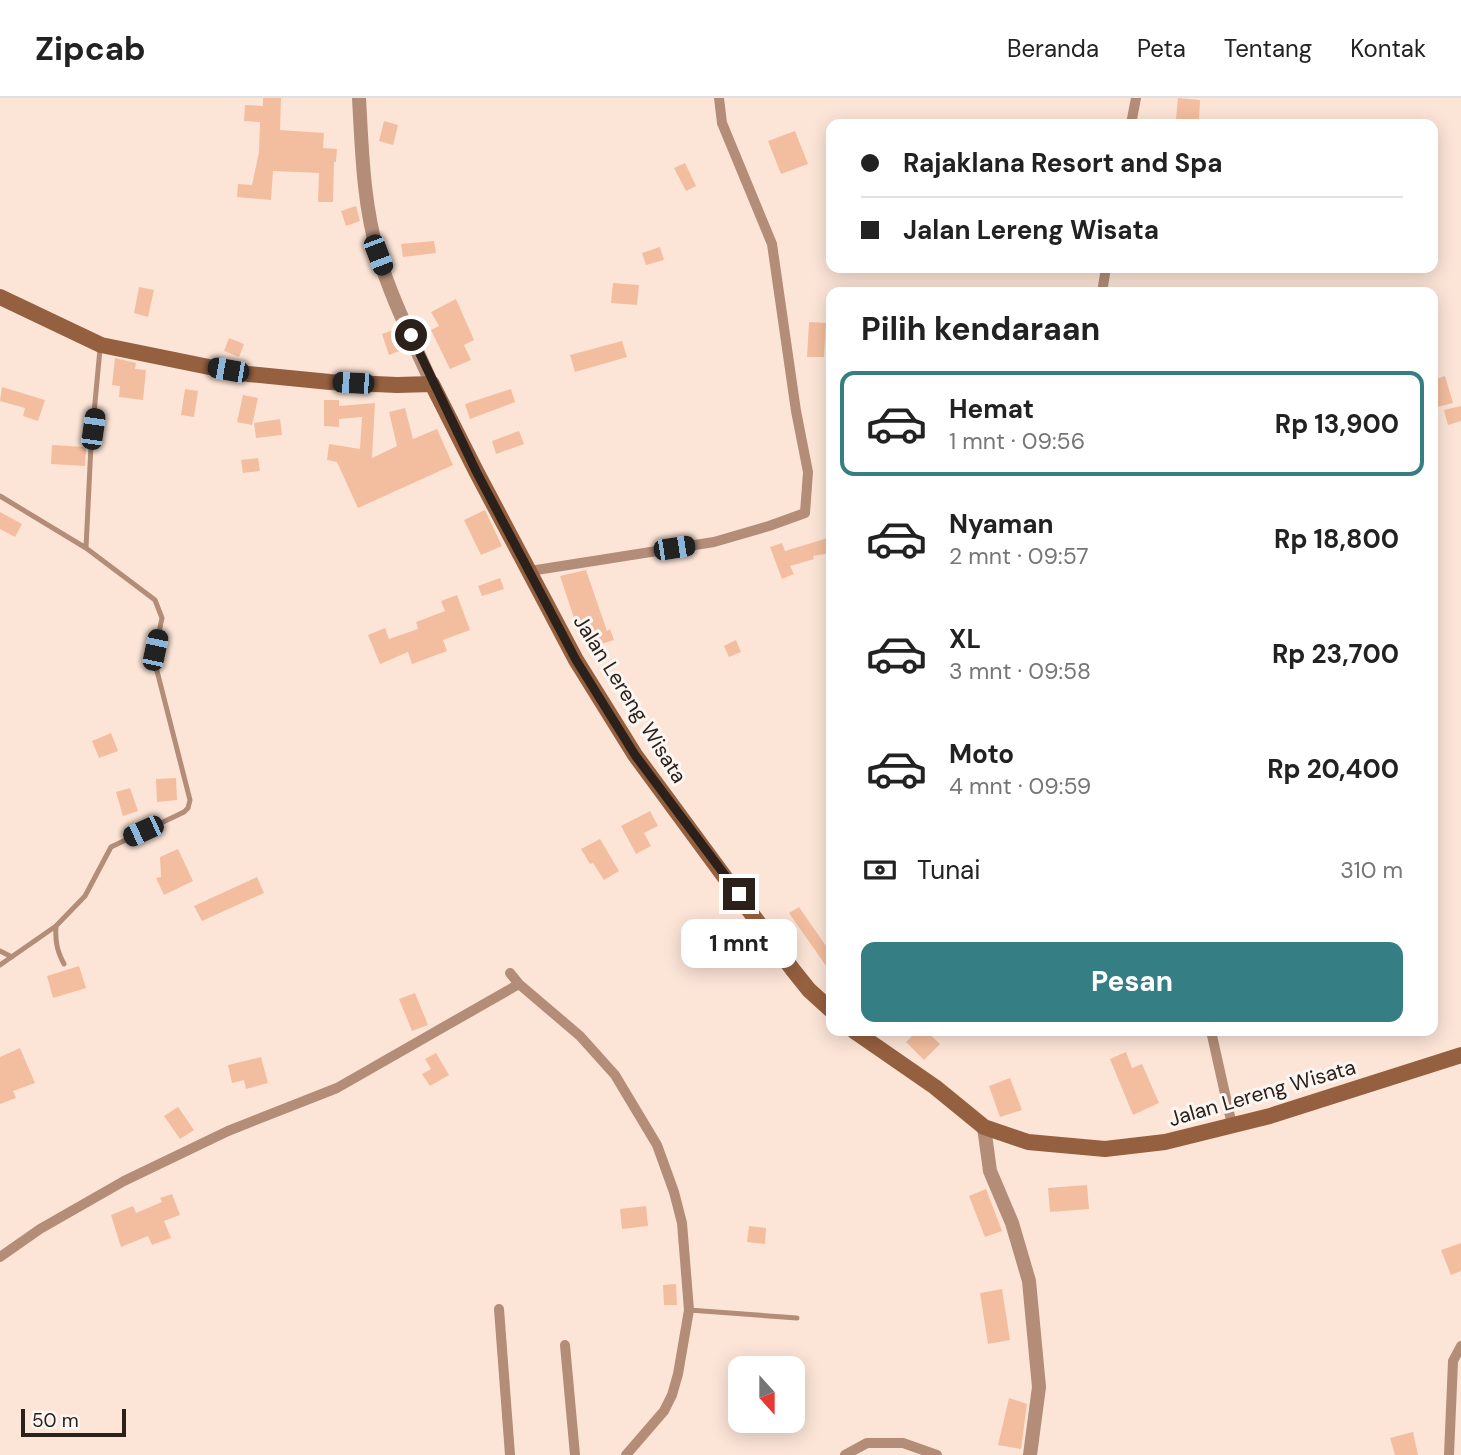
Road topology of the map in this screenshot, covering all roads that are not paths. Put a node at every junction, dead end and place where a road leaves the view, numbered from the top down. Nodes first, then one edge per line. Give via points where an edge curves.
1 (359, 98) edge
2 (719, 98) edge
3 (1136, 98) edge
4 (1132, 119) edge
5 (0, 297) edge
6 (101, 345) junction
7 (432, 384) junction
8 (0, 496) edge
9 (86, 548) junction
10 (530, 571) junction
11 (57, 926) junction
12 (0, 951) edge
13 (12, 957) junction
14 (64, 964) dead end
15 (0, 965) edge
16 (510, 974) dead end
17 (519, 984) junction
18 (826, 1005) edge
19 (861, 1036) edge
20 (1212, 1036) edge
21 (1461, 1055) edge
22 (1232, 1125) junction
23 (984, 1127) junction
24 (0, 1257) edge
25 (499, 1309) dead end
26 (689, 1310) junction
27 (797, 1318) dead end
28 (565, 1345) dead end
29 (1461, 1346) edge
30 (510, 1455) edge
31 (575, 1455) edge
32 (626, 1455) edge
33 (845, 1455) edge
34 (937, 1455) edge
35 (1030, 1455) edge
36 (1449, 1455) edge

1 - 7 street via 363,175 378,255
2 - 10 street via 722,123 772,244 808,472 804,513 714,542
3 - 4 street
5 - 6 main road
6 - 7 main road via 248,374 330,382
6 - 9 lane
7 - 10 main road, Jalan Lereng Wisata
8 - 9 lane
9 - 11 lane via 149,594 159,607 162,618 156,667 190,800 184,812 111,847 85,896
10 - 18 main road, Jalan Lereng Wisata via 576,660 635,755 793,970
11 - 13 lane
11 - 14 lane via 58,954
12 - 13 lane
13 - 15 lane
16 - 17 street
17 - 24 street via 337,1088 228,1131 124,1181
17 - 26 street via 580,1036 615,1074 657,1145 682,1223
19 - 23 main road, Jalan Lereng Wisata
20 - 22 street
21 - 22 main road, Jalan Lereng Wisata
22 - 23 main road, Jalan Lereng Wisata via 1165,1142 1105,1149 1028,1142
23 - 35 street via 990,1171 1013,1223 1029,1281 1039,1387
25 - 30 street
26 - 27 lane
26 - 32 street via 669,1404
28 - 31 street
29 - 36 street via 1453,1361
33 - 34 street via 867,1443 903,1443

